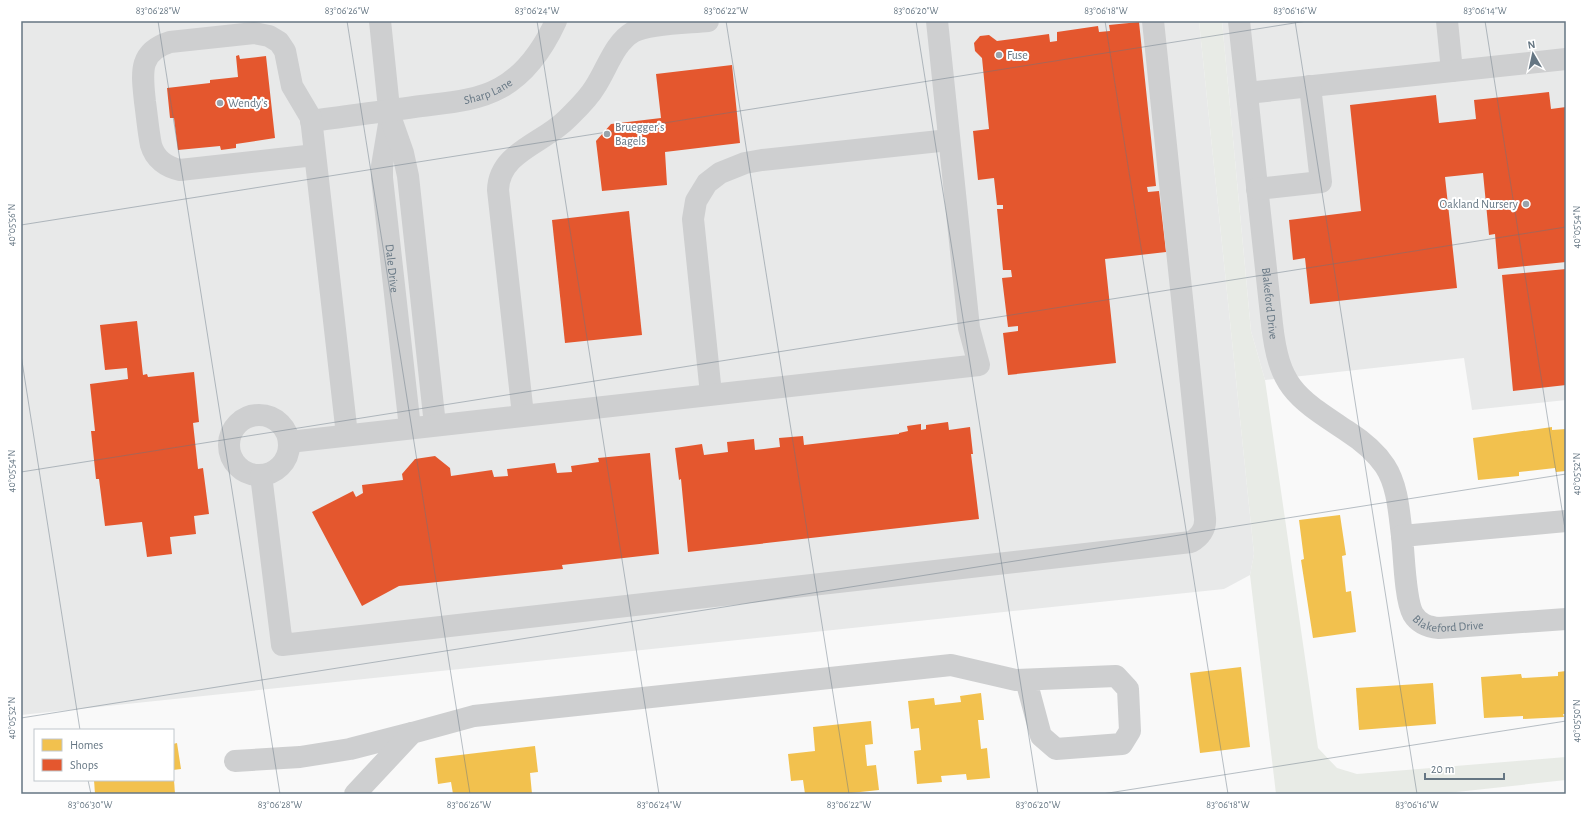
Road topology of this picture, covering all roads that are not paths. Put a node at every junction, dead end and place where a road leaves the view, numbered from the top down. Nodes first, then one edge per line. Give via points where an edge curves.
1 (380, 21) edge
2 (556, 21) edge
3 (708, 21) edge
4 (937, 21) edge
5 (1153, 21) edge
6 (1239, 21) edge
7 (1447, 21) edge
8 (1566, 59) edge
9 (1452, 71) junction
10 (1310, 86) junction
11 (1247, 93) junction
12 (389, 110) junction
13 (311, 121) junction
14 (949, 140) junction
15 (315, 156) junction
16 (1257, 189) junction
17 (711, 394) junction
18 (523, 415) junction
19 (435, 425) junction
20 (410, 428) junction
21 (347, 435) junction
22 (289, 442) junction
23 (262, 474) junction
24 (1566, 521) edge
25 (1402, 536) junction
26 (1566, 619) edge
27 (1026, 680) junction
28 (412, 733) junction
29 (235, 761) dead end
30 (354, 794) edge

1 - 12 street, Dale Drive
2 - 12 street, Sharp Lane via 537,54 515,78 501,87 462,100
3 - 18 street via 642,29 628,35 586,100 564,122 516,155 503,169 498,190
4 - 14 street
5 - 23 street via 1206,522 1200,536 1191,542 282,645
6 - 11 street, Blakeford Drive
7 - 9 street
8 - 9 street
9 - 10 street
10 - 11 street
10 - 16 street via 1321,182
11 - 16 street, Blakeford Drive
12 - 13 street, Sharp Lane
12 - 19 street, Dale Drive via 408,176
12 - 20 street, Dale Drive via 390,122 382,178
13 - 15 street
13 - 15 street via 309,113 292,86 285,50 279,42 269,36 254,33 170,42 155,48 145,61 143,78 150,145 157,158 170,167 185,169
14 - 17 street via 762,160 726,170 707,183 696,201 694,219
14 - 17 street via 969,328 979,365
15 - 21 street
16 - 25 street, Blakeford Drive via 1278,364 1290,386 1308,405 1362,442 1385,466 1396,494
17 - 18 street
18 - 19 street
19 - 20 street
20 - 21 street
21 - 22 street
22 - 23 street via 284,462 277,469
22 - 23 street via 282,425 266,416 243,419 236,426 229,443 232,457 238,466 247,472
24 - 25 street
25 - 26 street, Blakeford Drive via 1409,604 1415,617 1426,626 1439,628
27 - 27 street via 1116,676 1128,689 1130,731 1122,744 1056,749 1041,736
27 - 28 street via 951,665 474,716
28 - 29 street via 350,749 307,756
28 - 30 street

